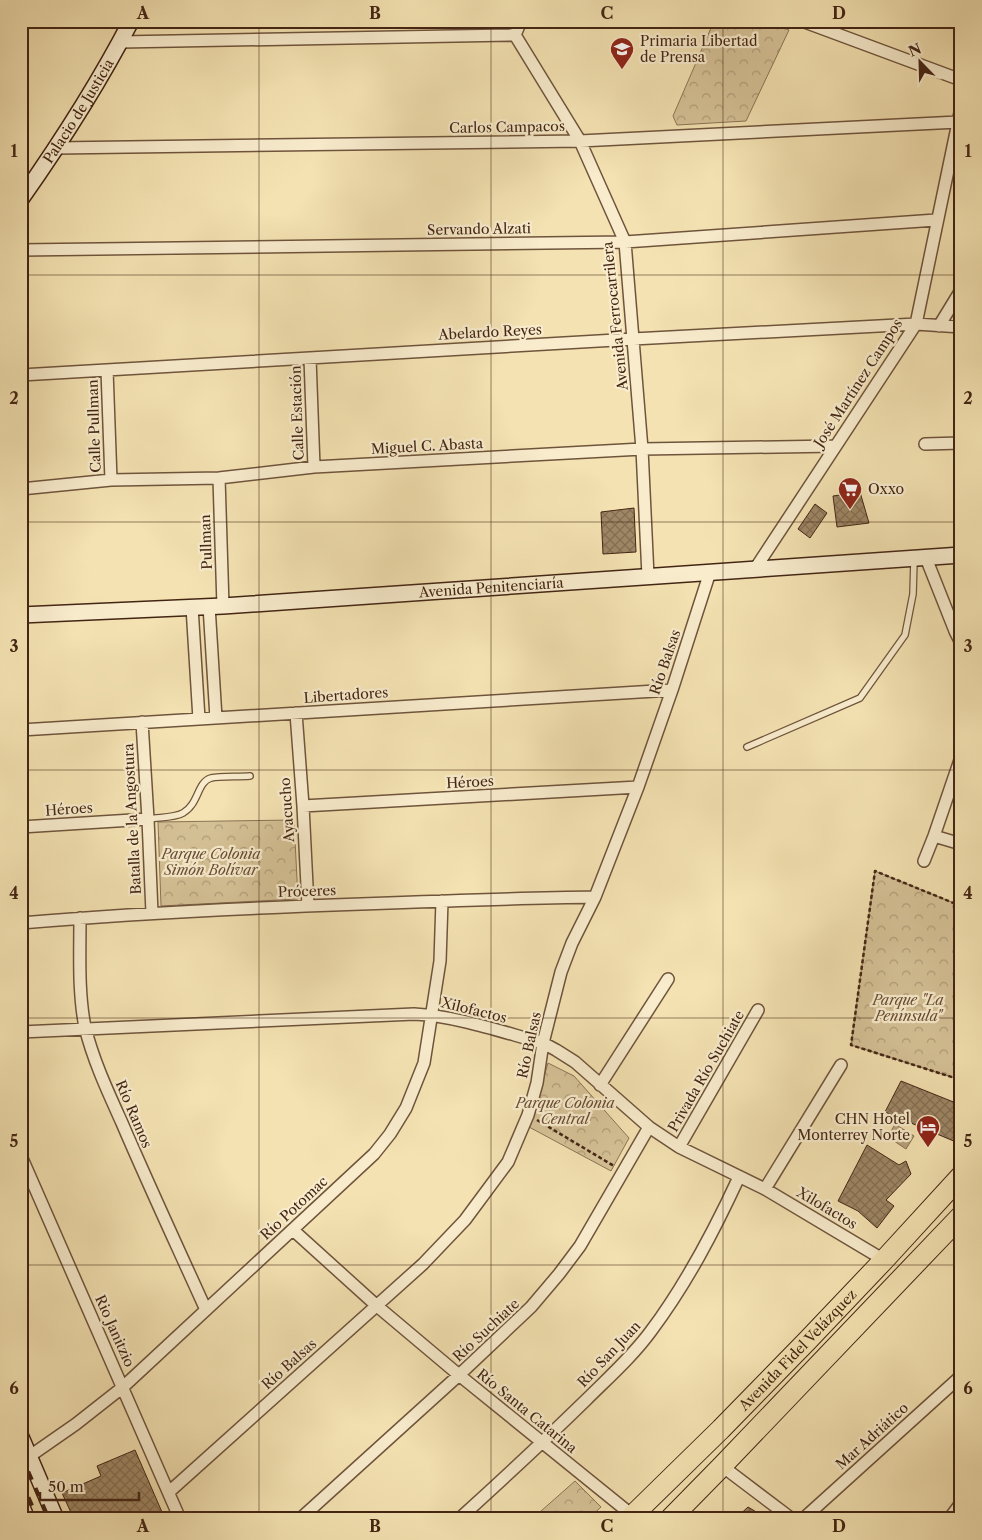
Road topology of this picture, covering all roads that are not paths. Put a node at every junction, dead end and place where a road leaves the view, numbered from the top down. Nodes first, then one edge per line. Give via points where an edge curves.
1 (131, 21) edge
2 (521, 21) edge
3 (802, 21) edge
4 (515, 35) junction
5 (120, 42) junction
6 (961, 80) edge
7 (961, 108) edge
8 (958, 122) junction
9 (580, 141) junction
10 (56, 148) junction
11 (21, 199) edge
12 (936, 220) junction
13 (625, 242) junction
14 (21, 250) edge
15 (961, 290) edge
16 (916, 324) junction
17 (939, 326) junction
18 (961, 327) edge
19 (633, 339) junction
20 (310, 358) junction
21 (107, 370) junction
22 (21, 375) edge
23 (961, 443) edge
24 (925, 444) dead end
25 (835, 446) junction
26 (642, 449) junction
27 (314, 468) junction
28 (219, 478) junction
29 (111, 480) junction
30 (21, 489) edge
31 (961, 555) edge
32 (920, 558) junction
33 (755, 569) junction
34 (710, 572) junction
35 (648, 576) junction
36 (216, 606) junction
37 (192, 607) junction
38 (21, 615) edge
39 (961, 643) edge
40 (672, 690) junction
41 (296, 713) junction
42 (216, 718) junction
43 (199, 719) junction
44 (142, 722) junction
45 (21, 730) edge
46 (747, 747) dead end
47 (961, 757) edge
48 (250, 776) dead end
49 (638, 788) junction
50 (303, 806) junction
51 (148, 819) junction
52 (21, 827) edge
53 (934, 836) junction
54 (961, 844) edge
55 (924, 861) dead end
56 (595, 897) junction
57 (442, 901) junction
58 (308, 906) junction
59 (152, 913) junction
60 (80, 918) junction
61 (21, 923) edge
62 (668, 978) dead end
63 (758, 1010) dead end
64 (431, 1015) junction
65 (86, 1029) junction
66 (21, 1032) edge
67 (543, 1044) junction
68 (841, 1065) dead end
69 (600, 1085) junction
70 (650, 1127) junction
71 (679, 1147) junction
72 (21, 1156) edge
73 (961, 1176) edge
74 (739, 1177) junction
75 (765, 1189) junction
76 (960, 1217) edge
77 (292, 1230) junction
78 (884, 1260) junction
79 (377, 1306) junction
80 (206, 1310) junction
81 (459, 1375) junction
82 (961, 1376) edge
83 (123, 1387) junction
84 (21, 1437) edge
85 (543, 1442) junction
86 (25, 1458) edge
87 (722, 1466) junction
88 (169, 1492) junction
89 (961, 1503) edge
90 (21, 1505) edge
91 (631, 1517) edge
92 (674, 1517) edge
93 (27, 1519) edge
94 (56, 1519) edge
95 (180, 1519) edge
96 (300, 1519) edge
97 (459, 1519) edge
98 (792, 1519) edge
99 (803, 1519) edge
100 (949, 1519) edge

1 - 5 street, Palacio de Justicia
2 - 4 street
3 - 6 street
4 - 5 street
4 - 9 street, Avenida Ferrocarrilera
5 - 10 street, Palacio de Justicia
7 - 8 street, José Martínez Campos
8 - 9 street, Carlos Campacos
8 - 12 street, José Martínez Campos
9 - 10 street, Carlos Campacos
9 - 13 street, Avenida Ferrocarrilera
10 - 11 street, Palacio de Justicia
12 - 13 street, Servando Alzati
12 - 16 street, José Martínez Campos
13 - 14 street, Servando Alzati
13 - 19 street, Avenida Ferrocarrilera
15 - 17 street
16 - 17 street, Abelardo Reyes
16 - 19 street, Abelardo Reyes
16 - 25 street, José Martínez Campos
17 - 18 street, Abelardo Reyes
19 - 20 street, Abelardo Reyes
19 - 26 street, Avenida Ferrocarrilera
20 - 21 street, Abelardo Reyes
20 - 27 street, Calle Estación
21 - 22 street, Abelardo Reyes
21 - 29 street, Calle Pullman
23 - 24 street
25 - 26 street, Miguel C. Abasta
25 - 33 street, José Martínez Campos
26 - 27 street, Miguel C. Abasta
26 - 35 street, Avenida Ferrocarrilera
27 - 28 street, Miguel C. Abasta
28 - 29 street, Miguel C. Abasta
28 - 36 street, Pullman
29 - 30 street, Miguel C. Abasta
31 - 32 street, Avenida Penitenciaría
32 - 33 street, Avenida Penitenciaría
32 - 39 street
32 - 46 lane via 905,634 860,698
33 - 34 street, Avenida Penitenciaría
34 - 35 street, Avenida Penitenciaría
34 - 40 street, Río Balsas
35 - 36 street, Avenida Penitenciaría
36 - 37 street, Avenida Penitenciaría
36 - 42 street, Pullman
37 - 38 street, Avenida Penitenciaría
37 - 43 street
40 - 41 street, Libertadores
40 - 49 street, Río Balsas
41 - 42 street, Libertadores
41 - 50 street, Ayacucho
42 - 43 street, Libertadores
43 - 44 street, Libertadores
44 - 45 street, Libertadores
44 - 51 street, Batalla de la Angostura
47 - 53 street
48 - 51 lane via 210,778 201,786 194,804 181,814
49 - 50 street, Héroes
49 - 56 street, Río Balsas
50 - 58 street, Ayacucho
51 - 52 street, Héroes
51 - 59 street, Batalla de la Angostura
53 - 54 street
53 - 55 street
56 - 57 street, Próceres
56 - 67 street, Río Balsas via 561,972
57 - 58 street, Próceres
57 - 64 street, Río Potomac via 440,961
58 - 59 street, Próceres
59 - 60 street, Próceres
60 - 61 street, Próceres
60 - 65 street, Río Ramos via 81,996
62 - 69 street
63 - 71 street, Privada Río Suchiate
64 - 65 street, Xilofactos
64 - 67 street, Xilofactos
64 - 77 street, Río Potomac via 424,1062 406,1108 390,1134 374,1154
65 - 66 street, Xilofactos
65 - 80 street, Río Ramos via 125,1131
67 - 69 street, Xilofactos via 575,1062
67 - 79 street, Río Balsas via 528,1115 508,1162 471,1212 423,1264
68 - 75 street
69 - 70 street, Xilofactos
70 - 71 street, Xilofactos
70 - 81 street, Río Suchiate via 580,1246 559,1274 531,1307
71 - 74 street, Xilofactos
72 - 83 street, Rio Janitzio
73 - 78 highway, Avenida Fidel Velázquez
74 - 75 street, Xilofactos
74 - 85 street, Río San Juan via 697,1260 650,1332 629,1358
75 - 78 street, Xilofactos
76 - 87 highway, Avenida Fidel Velázquez
77 - 79 street, Río Santa Catarina
77 - 80 street, Río Potomac
78 - 91 highway, Avenida Fidel Velázquez
79 - 81 street, Río Santa Catarina
79 - 88 street, Río Balsas
80 - 83 street, Río Potomac
81 - 85 street, Río Santa Catarina
81 - 96 street, Río Suchiate
82 - 99 street, Mar Adriático
83 - 86 street, Río Potomac
83 - 88 street, Rio Janitzio
84 - 86 street
85 - 91 street, Río Santa Catarina
85 - 97 street, Río San Juan
86 - 94 street
87 - 92 highway, Avenida Fidel Velázquez
87 - 98 street
88 - 95 street, Rio Janitzio
89 - 100 street
90 - 93 street

